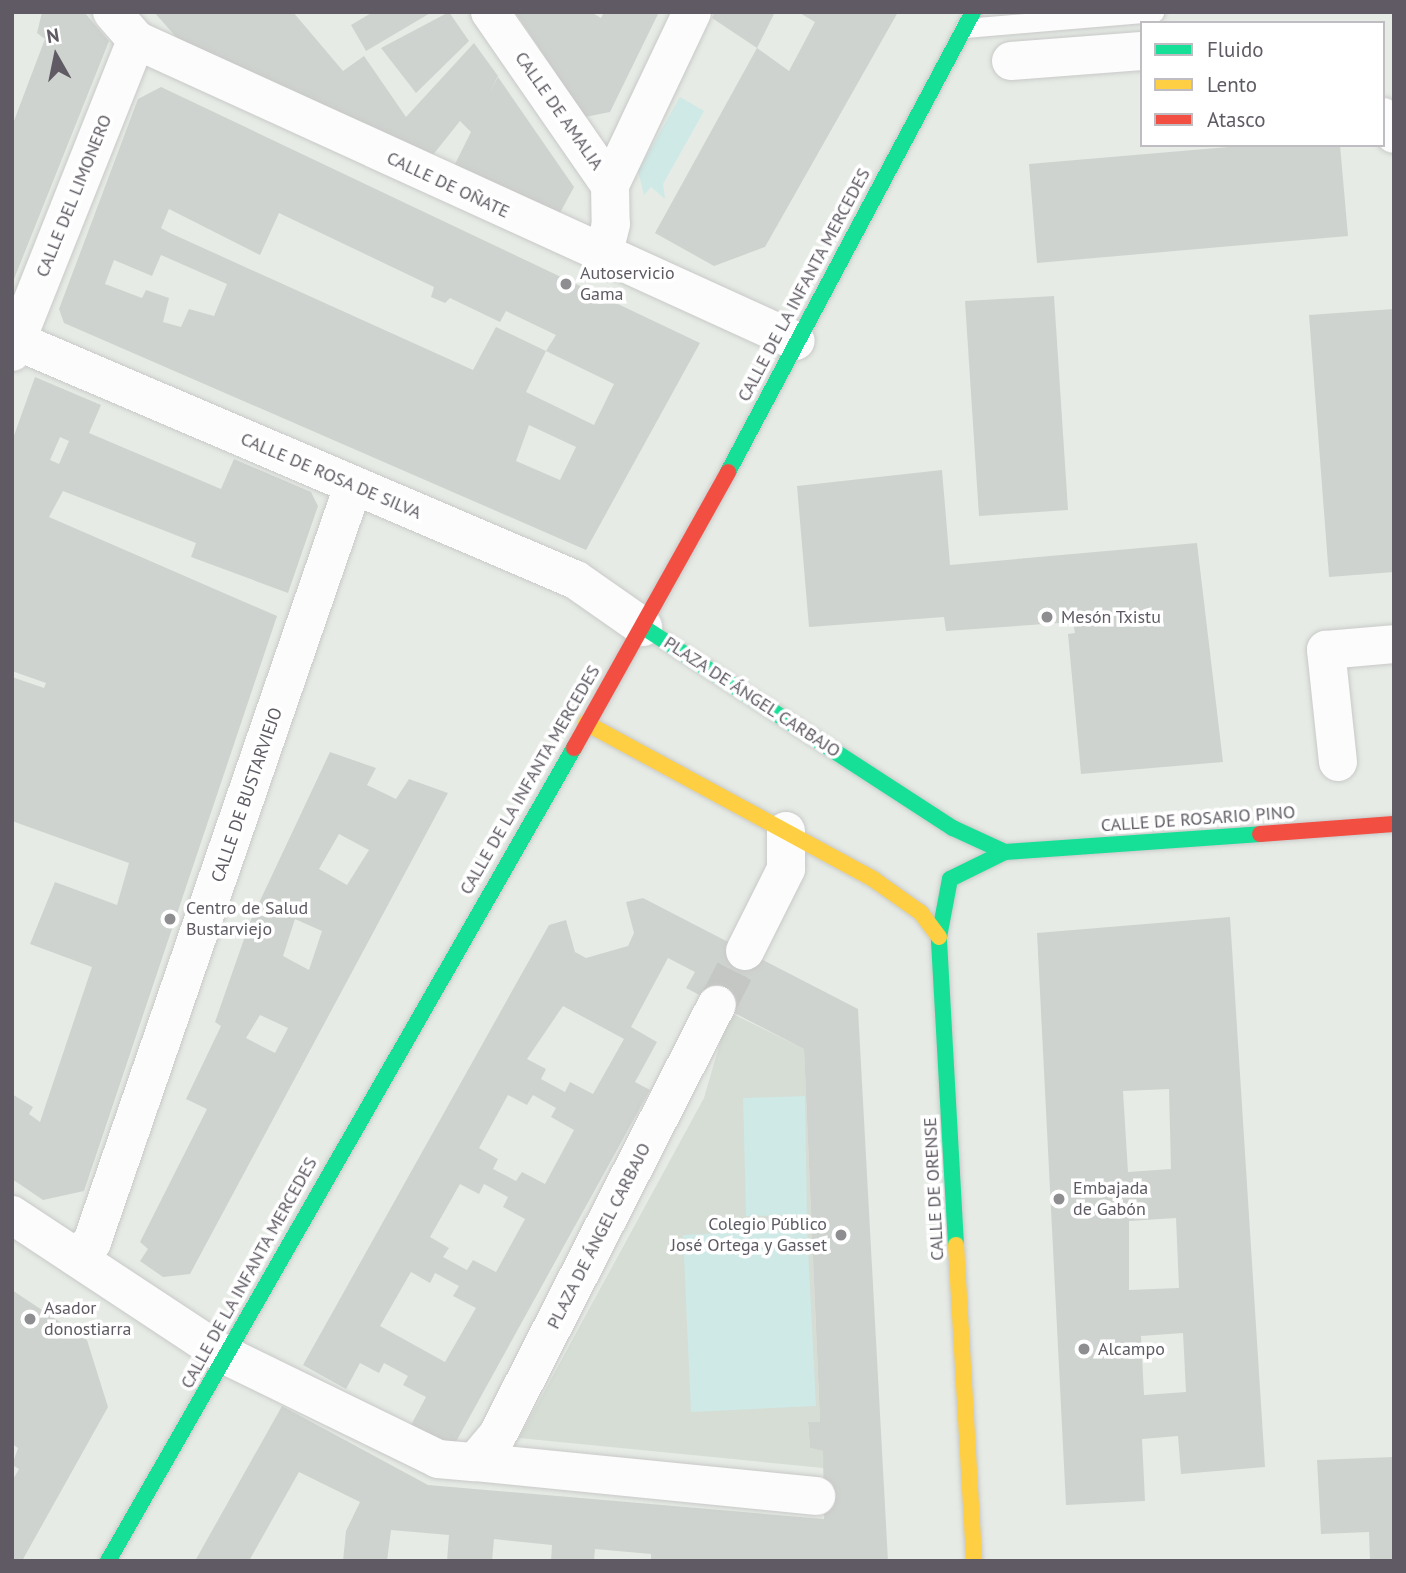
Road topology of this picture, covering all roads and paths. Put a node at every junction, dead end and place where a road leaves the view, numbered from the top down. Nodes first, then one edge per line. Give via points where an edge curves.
1 (491, 12) edge
2 (692, 12) edge
3 (1154, 12) edge
4 (969, 20) edge
5 (124, 26) edge
6 (1140, 51) edge
7 (1011, 61) dead end
8 (610, 185) junction
9 (603, 257) junction
10 (796, 341) junction
11 (14, 344) edge
12 (353, 485) junction
13 (643, 627) junction
14 (1394, 644) edge
15 (586, 723) junction
16 (1338, 762) dead end
17 (1394, 824) edge
18 (786, 831) junction
19 (1005, 852) junction
20 (939, 937) junction
21 (745, 951) tunnel mouth
22 (717, 1005) tunnel mouth
23 (12, 1215) edge
24 (76, 1256) junction
25 (223, 1354) junction
26 (475, 1462) junction
27 (816, 1496) dead end
28 (108, 1561) edge
29 (974, 1561) edge

1 - 8 street, CALLE DE AMALIA
2 - 8 street
3 - 4 lane
4 - 10 street, CALLE DE LA INFANTA MERCEDES
5 - 9 street, CALLE DE OÑATE
5 - 11 street, CALLE DEL LIMONERO
6 - 7 street
8 - 9 street, CALLE DE AMALIA via 611,224
9 - 10 street, CALLE DE OÑATE
10 - 13 street, CALLE DE LA INFANTA MERCEDES
11 - 12 street, CALLE DE ROSA DE SILVA
12 - 13 street, CALLE DE ROSA DE SILVA via 576,580
12 - 24 street, CALLE DE BUSTARVIEJO via 92,1242
13 - 15 street, CALLE DE LA INFANTA MERCEDES
13 - 19 street, PLAZA DE ÁNGEL CARBAJO via 953,828
14 - 16 street via 1326,650
15 - 18 street
15 - 25 street, CALLE DE LA INFANTA MERCEDES
17 - 19 street, CALLE DE ROSARIO PINO
18 - 20 street via 903,898
18 - 21 street via 786,869
19 - 20 street, CALLE DE ORENSE via 950,879
20 - 29 street, CALLE DE ORENSE
22 - 26 street, PLAZA DE ÁNGEL CARBAJO via 497,1436
23 - 24 street
24 - 25 street
25 - 26 street via 438,1460
25 - 28 street, CALLE DE LA INFANTA MERCEDES
26 - 27 street

